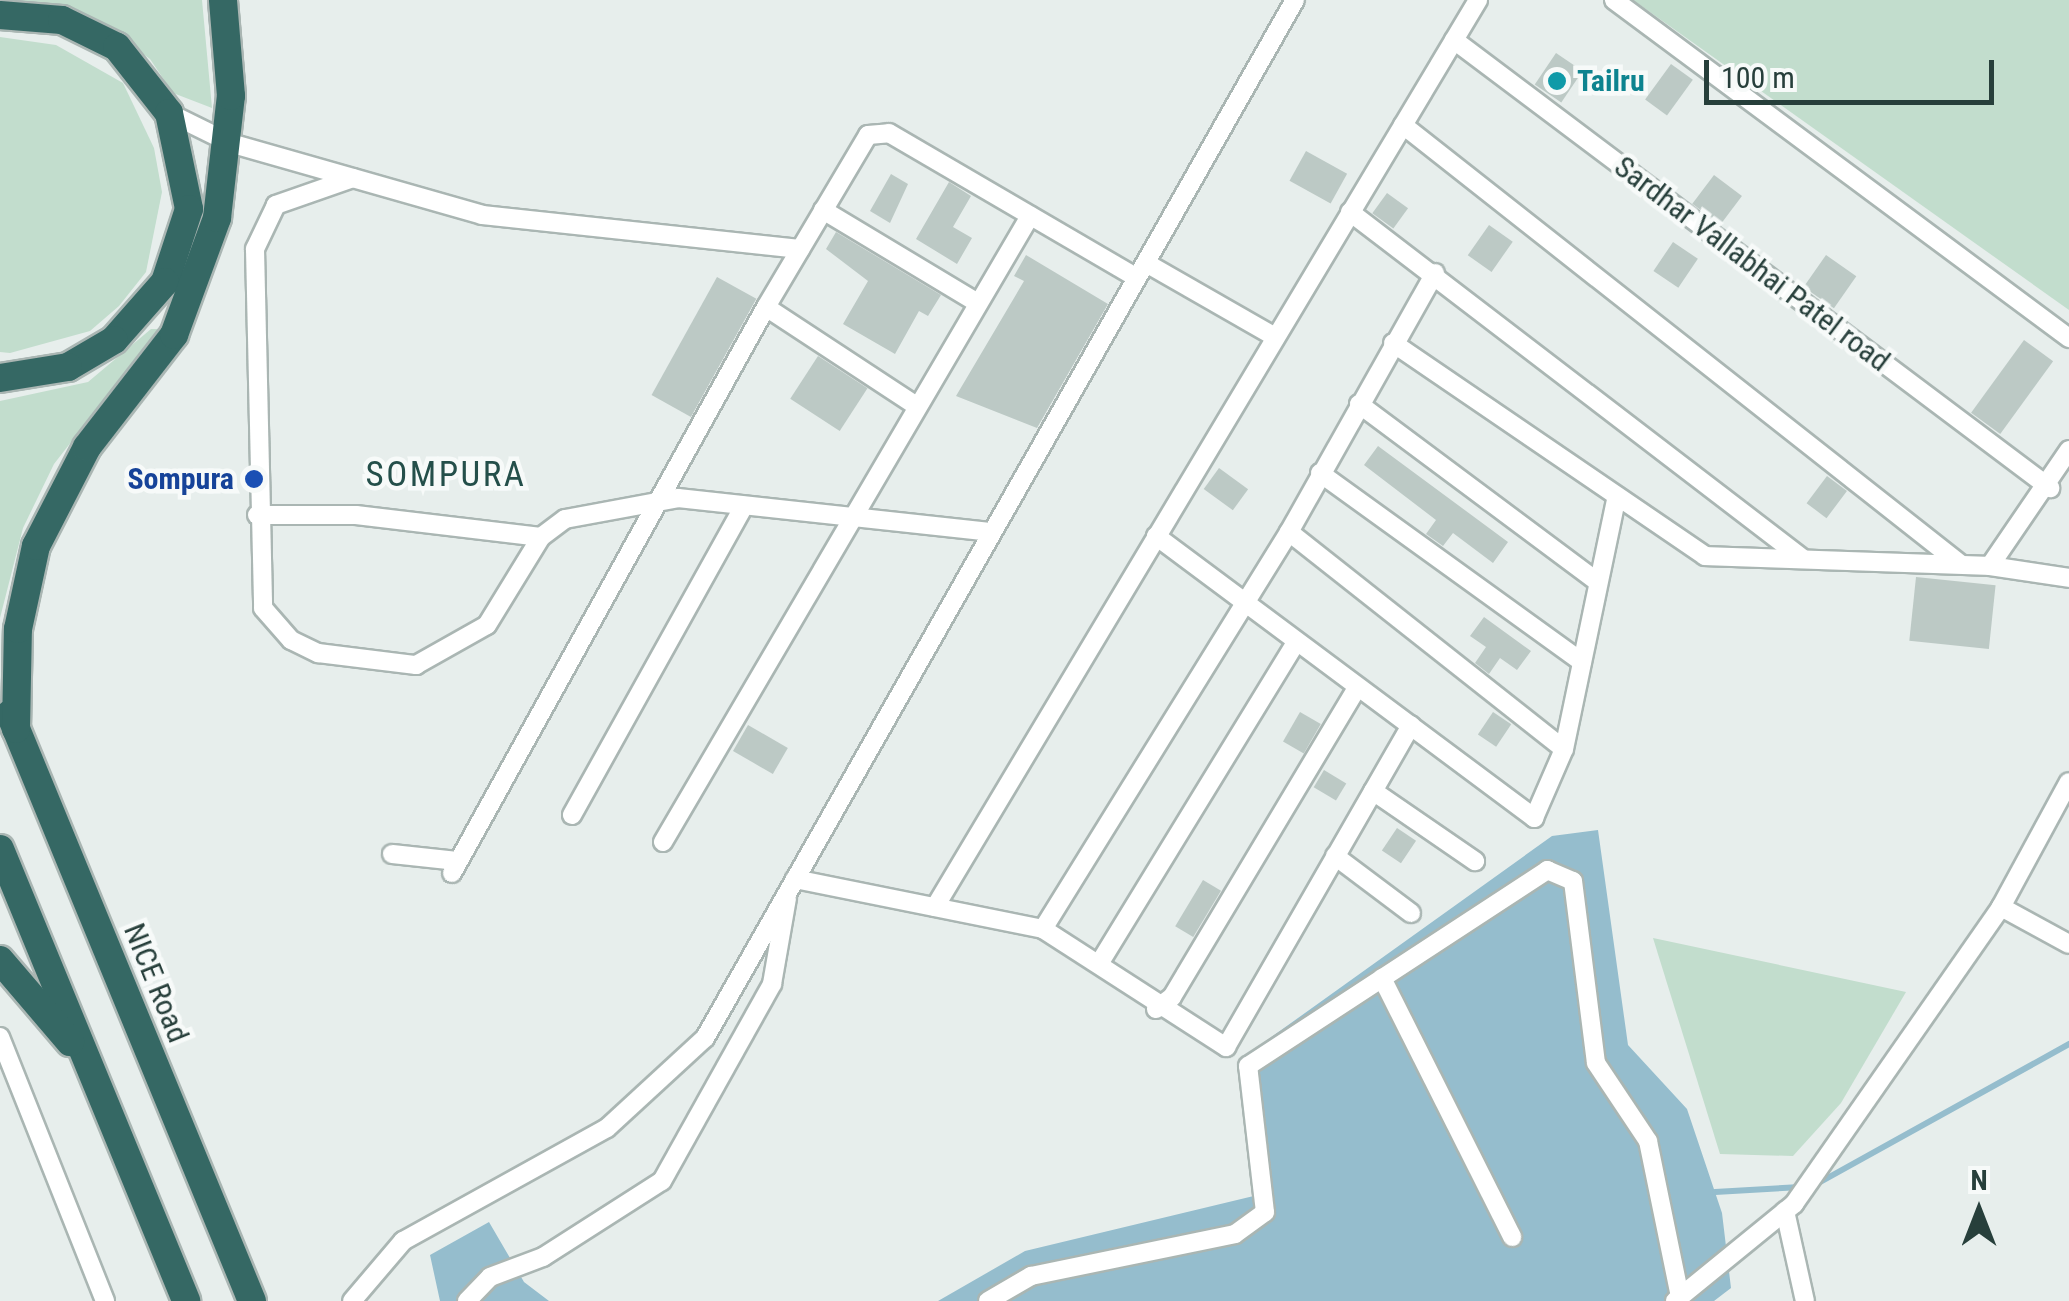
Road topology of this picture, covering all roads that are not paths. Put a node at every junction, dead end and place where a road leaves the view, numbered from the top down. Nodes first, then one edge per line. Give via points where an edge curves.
1 (223, 0) edge
2 (1295, 0) edge
3 (1478, 0) edge
4 (1614, 0) edge
5 (0, 15) edge
6 (1454, 40) junction
7 (170, 113) junction
8 (1403, 125) junction
9 (230, 143) junction
10 (353, 178) junction
11 (823, 210) junction
12 (1350, 212) junction
13 (1030, 216) junction
14 (800, 249) junction
15 (1141, 270) junction
16 (1435, 274) junction
17 (978, 303) junction
18 (766, 307) junction
19 (1274, 337) junction
20 (2069, 338) edge
21 (1393, 343) junction
22 (0, 378) edge
23 (1359, 404) junction
24 (915, 406) junction
25 (2069, 450) edge
26 (1320, 473) junction
27 (2050, 488) junction
28 (1617, 496) junction
29 (659, 502) junction
30 (744, 506) junction
31 (257, 514) junction
32 (847, 518) junction
33 (992, 532) junction
34 (1289, 532) junction
35 (1156, 536) junction
36 (541, 537) junction
37 (1802, 558) junction
38 (1959, 562) junction
39 (1990, 566) junction
40 (2069, 578) edge
41 (1598, 582) junction
42 (1238, 602) junction
43 (1295, 644) junction
44 (1582, 662) junction
45 (1356, 688) junction
46 (0, 690) edge
47 (1410, 726) junction
48 (16, 729) junction
49 (1564, 748) junction
50 (2069, 782) edge
51 (1373, 791) junction
52 (572, 815) dead end
53 (663, 842) dead end
54 (0, 849) edge
55 (392, 854) dead end
56 (1336, 856) junction
57 (1475, 861) dead end
58 (791, 886) junction
59 (935, 907) junction
60 (2001, 907) junction
61 (1412, 913) dead end
62 (1043, 929) junction
63 (2069, 944) edge
64 (1102, 959) junction
65 (0, 960) edge
66 (1382, 978) junction
67 (1156, 1009) junction
68 (0, 1037) edge
69 (85, 1060) junction
70 (1790, 1208) junction
71 (1512, 1237) dead end
72 (473, 1299) edge
73 (1677, 1299) edge
74 (105, 1301) edge
75 (186, 1301) edge
76 (252, 1301) edge
77 (352, 1301) edge
78 (988, 1301) edge
79 (1805, 1301) edge

1 - 9 highway
2 - 15 street
3 - 6 street
4 - 20 street
5 - 7 highway via 92,32 117,47
6 - 8 street
6 - 27 street, Sardhar Vallabhai Patel road
7 - 9 street
7 - 22 highway via 189,208 151,304 68,367
8 - 12 street
8 - 38 street
9 - 10 street
9 - 48 highway via 218,218 174,335 87,447 36,546 18,630
10 - 14 street via 482,215
10 - 31 street via 276,205 260,222
11 - 13 street via 868,134 889,133
11 - 14 street
11 - 17 street
12 - 16 street
12 - 19 street
13 - 15 street
13 - 17 street
14 - 18 street
15 - 19 street
15 - 33 street
16 - 21 street
16 - 37 street
17 - 24 street
18 - 24 street
18 - 29 street
19 - 35 street
21 - 23 street
21 - 28 street
23 - 26 street
23 - 41 street
24 - 32 street
25 - 27 street
26 - 34 street
26 - 44 street
27 - 39 street
28 - 37 street via 1705,556
28 - 41 street
29 - 30 street
29 - 36 street via 566,519
29 - 55 street via 455,867
30 - 32 street
30 - 52 street
31 - 36 street via 356,515
31 - 36 street via 263,608 291,640 318,653 416,665 487,625
32 - 33 street
32 - 53 street
33 - 58 street
34 - 42 street
34 - 49 street
35 - 42 street
35 - 59 street
37 - 38 street
38 - 39 street
39 - 40 street
41 - 44 street
42 - 43 street
42 - 62 street
43 - 45 street
43 - 64 street
44 - 49 street
45 - 47 street
45 - 67 street via 1172,997
46 - 48 highway, NICE Road
47 - 49 street via 1534,818
47 - 51 street
48 - 76 highway, NICE Road
50 - 60 street
51 - 56 street
51 - 57 street
54 - 69 highway
56 - 61 street
56 - 67 street via 1226,1048
58 - 59 street
58 - 72 street via 772,984 662,1181
58 - 77 street via 691,1050 607,1128 404,1241
59 - 62 street
60 - 63 street
60 - 70 street
62 - 64 street
64 - 67 street
65 - 69 highway
66 - 71 street
66 - 73 street via 1546,870 1572,881 1596,1063 1648,1141
66 - 78 street via 1248,1066 1265,1212 1235,1234 1030,1276
68 - 74 street
69 - 75 highway
70 - 73 street
70 - 79 street

